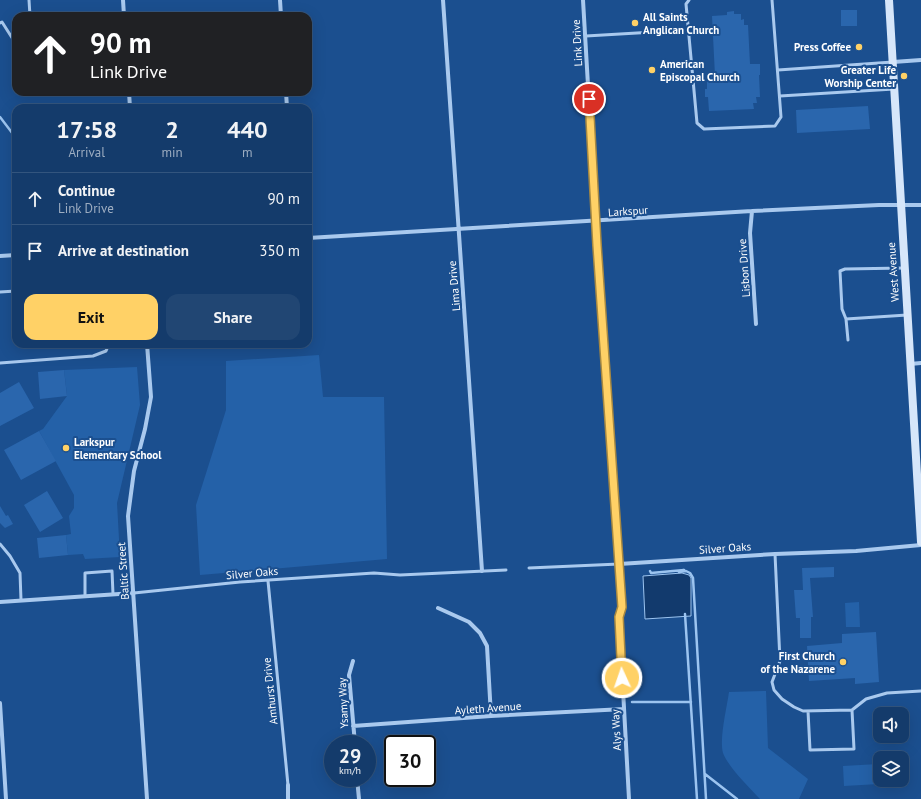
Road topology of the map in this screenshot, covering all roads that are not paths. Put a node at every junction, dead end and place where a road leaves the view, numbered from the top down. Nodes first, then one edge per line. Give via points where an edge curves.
1 (29, 0) edge
2 (123, 0) edge
3 (280, 0) edge
4 (443, 0) edge
5 (583, 0) edge
6 (689, 0) edge
7 (772, 0) edge
8 (889, 0) edge
9 (30, 12) edge
10 (124, 12) edge
11 (282, 12) edge
12 (0, 23) edge
13 (688, 30) junction
14 (586, 36) junction
15 (12, 38) edge
16 (921, 60) edge
17 (893, 62) junction
18 (778, 70) junction
19 (894, 89) junction
20 (780, 96) junction
21 (900, 205) junction
22 (921, 205) edge
23 (752, 212) junction
24 (596, 222) junction
25 (458, 229) junction
26 (312, 238) edge
27 (12, 255) edge
28 (0, 256) edge
29 (904, 268) junction
30 (12, 291) edge
31 (0, 292) edge
32 (907, 316) junction
33 (846, 319) junction
34 (756, 324) dead end
35 (848, 340) dead end
36 (107, 348) edge
37 (147, 348) edge
38 (0, 362) edge
39 (921, 363) edge
40 (910, 364) junction
41 (919, 482) edge
42 (921, 542) edge
43 (0, 544) edge
44 (921, 545) edge
45 (775, 554) junction
46 (619, 564) junction
47 (529, 568) dead end
48 (506, 570) dead end
49 (482, 571) junction
50 (268, 581) junction
51 (134, 593) junction
52 (113, 594) junction
53 (85, 596) junction
54 (21, 600) junction
55 (0, 602) edge
56 (438, 608) dead end
57 (353, 661) dead end
58 (921, 691) edge
59 (0, 703) edge
60 (624, 709) junction
61 (852, 710) junction
62 (808, 711) junction
63 (491, 716) junction
64 (353, 726) junction
65 (354, 735) edge
66 (288, 785) joint
67 (358, 787) edge
68 (6, 799) edge
69 (147, 799) edge
70 (288, 799) edge
71 (359, 799) edge
72 (629, 799) edge

1 - 9 lane
2 - 10 street
3 - 11 street
4 - 25 street, Lima Drive
5 - 14 street, Link Drive
6 - 13 lane via 686,4
7 - 18 lane
8 - 17 main road, West Avenue
12 - 15 lane via 2,22
13 - 14 lane
13 - 20 lane via 697,123 704,129 775,126 781,117
14 - 24 street, Link Drive
16 - 17 street
17 - 18 lane
17 - 19 main road, West Avenue
18 - 20 lane
19 - 20 lane
19 - 21 main road, West Avenue
21 - 22 street, Larkspur
21 - 23 street, Larkspur
21 - 29 main road, West Avenue
23 - 24 street, Larkspur
23 - 34 street, Lisbon Drive via 750,233
24 - 25 street, Larkspur
24 - 46 street, Link Drive
25 - 26 street, Larkspur
25 - 49 street, Lima Drive
27 - 28 street
29 - 32 main road, West Avenue
29 - 33 lane via 840,271 842,309
30 - 31 lane
32 - 33 lane
32 - 40 main road, West Avenue
33 - 35 lane
36 - 38 lane via 93,356
37 - 51 street, Baltic Street via 151,397 134,471 128,516
39 - 40 street
40 - 41 main road, West Avenue
41 - 42 main road, West Avenue
43 - 54 lane via 20,573
44 - 45 street, Silver Oaks
45 - 46 street, Silver Oaks
45 - 62 lane via 780,661 772,682 774,690 782,699 794,708
46 - 47 lane, Silver Oaks
46 - 60 street, Alys Way
48 - 49 lane, Silver Oaks
49 - 50 lane, Silver Oaks via 400,575 374,573
50 - 51 lane, Silver Oaks
50 - 66 lane, Amhurst Drive
51 - 52 street, Silver Oaks
51 - 69 street, Baltic Street
52 - 53 street, Silver Oaks
52 - 53 lane via 112,571 85,572
53 - 54 street, Silver Oaks
54 - 55 street, Silver Oaks
56 - 63 street via 469,622 480,633 487,646
57 - 64 street, Ysamy Way via 349,675
58 - 61 lane via 887,693 866,699
59 - 68 street
60 - 63 street, Ayleth Avenue
60 - 72 street, Alys Way
61 - 62 lane
61 - 62 lane via 854,749 810,750
63 - 64 street, Ayleth Avenue
64 - 65 street, Ysamy Way
66 - 70 street, Amhurst Drive
67 - 71 street

